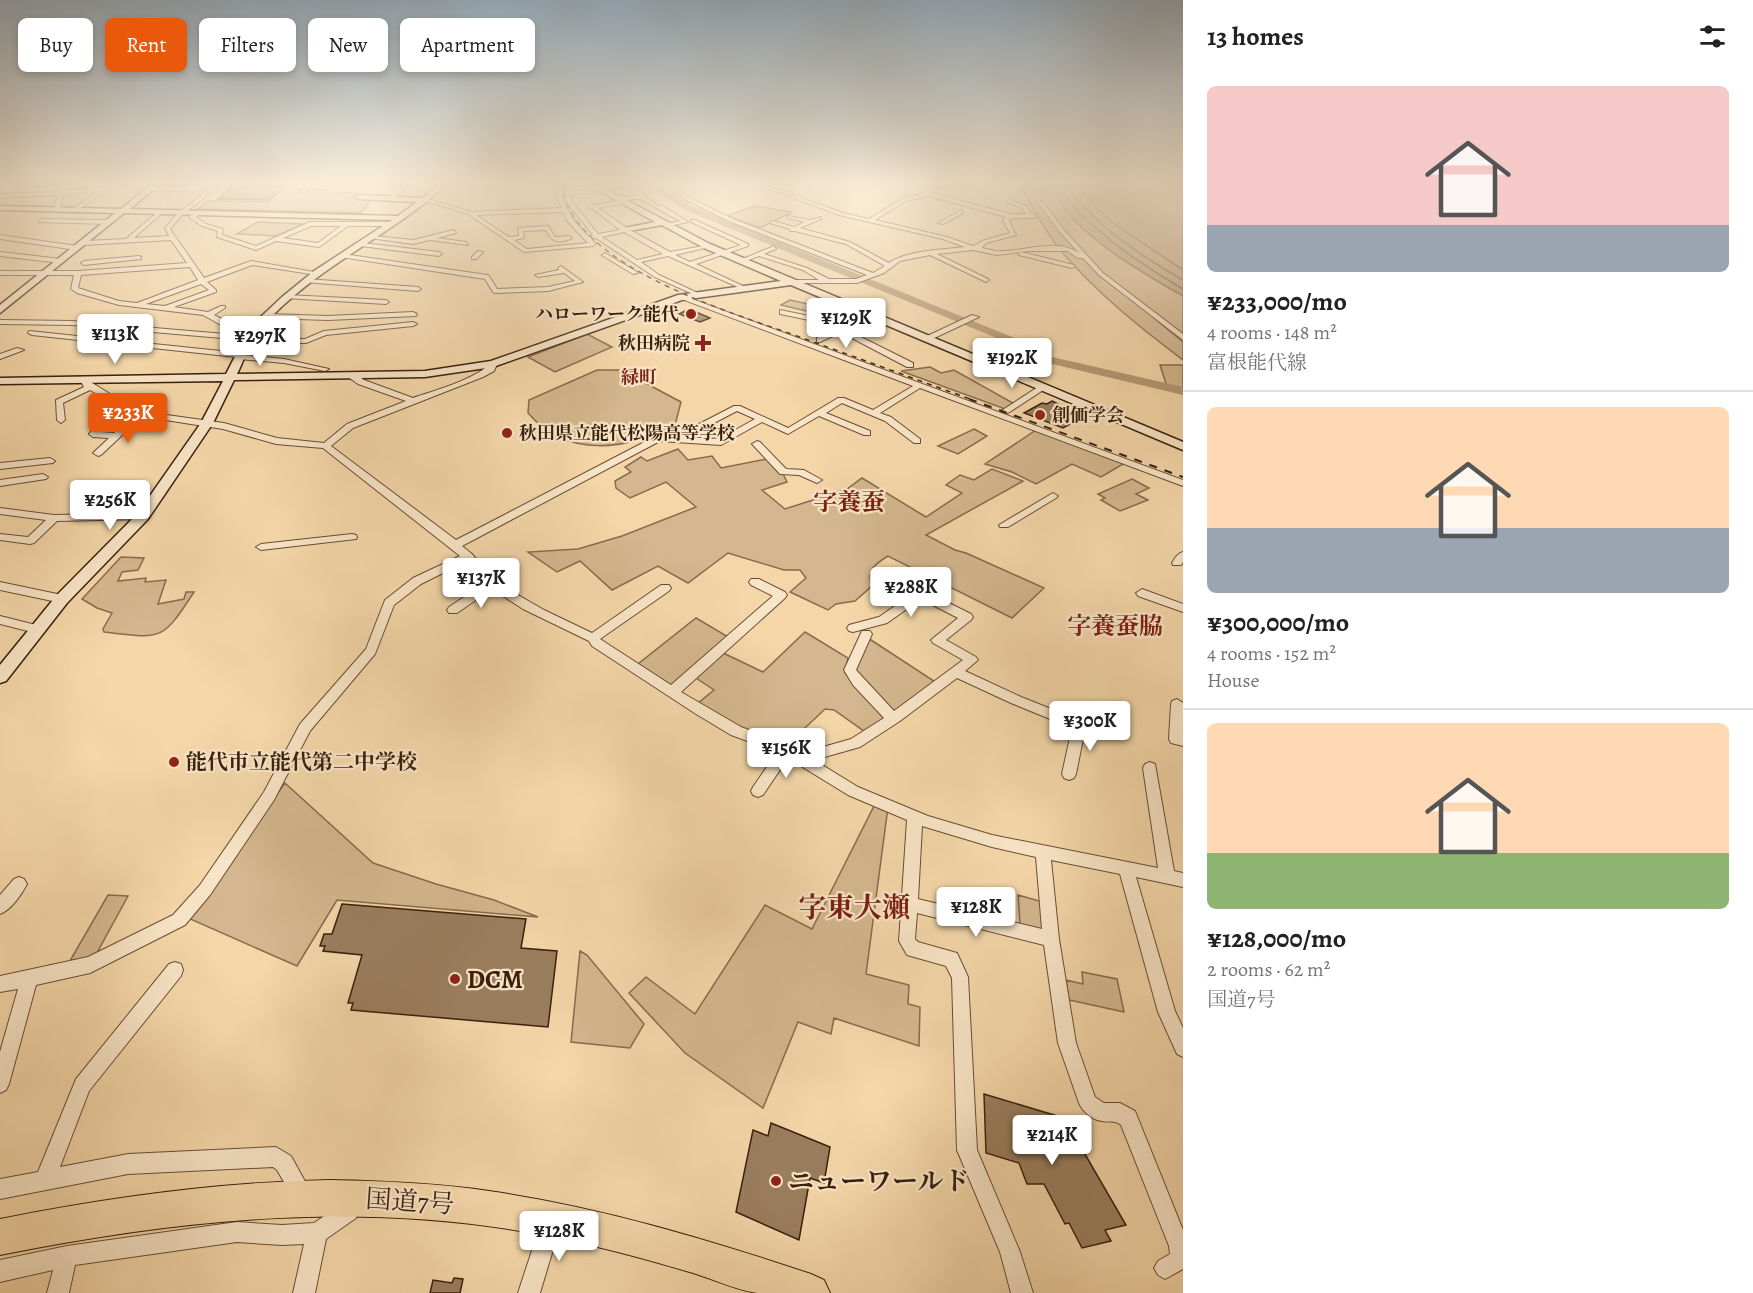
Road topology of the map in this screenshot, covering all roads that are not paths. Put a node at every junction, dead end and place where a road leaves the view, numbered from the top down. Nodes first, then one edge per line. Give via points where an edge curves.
1 (49, 244) edge
2 (88, 244) edge
3 (177, 244) edge
4 (239, 244) edge
5 (263, 244) edge
6 (362, 244) edge
7 (386, 244) edge
8 (515, 244) edge
9 (590, 244) edge
10 (609, 244) edge
11 (652, 244) edge
12 (704, 244) edge
13 (744, 244) edge
14 (795, 244) edge
15 (850, 244) edge
16 (962, 244) edge
17 (982, 244) edge
18 (1074, 244) edge
19 (80, 245) junction
20 (60, 246) junction
21 (707, 246) junction
22 (774, 248) dead end
23 (972, 248) junction
24 (1044, 249) junction
25 (1011, 251) junction
26 (0, 252) edge
27 (480, 252) dead end
28 (723, 253) junction
29 (931, 253) junction
30 (45, 254) junction
31 (439, 254) dead end
32 (758, 254) junction
33 (605, 255) dead end
34 (670, 255) junction
35 (918, 255) junction
36 (343, 256) junction
37 (36, 258) junction
38 (139, 258) dead end
39 (474, 258) dead end
40 (61, 261) junction
41 (741, 261) junction
42 (634, 262) junction
43 (1056, 262) junction
44 (84, 263) dead end
45 (691, 264) junction
46 (190, 265) junction
47 (1072, 266) dead end
48 (891, 267) junction
49 (941, 267) dead end
50 (1095, 267) junction
51 (0, 273) edge
52 (46, 273) junction
53 (78, 273) junction
54 (635, 273) dead end
55 (538, 275) dead end
56 (870, 276) junction
57 (312, 277) junction
58 (986, 280) dead end
59 (203, 282) junction
60 (791, 282) junction
61 (827, 282) junction
62 (742, 287) junction
63 (418, 289) dead end
64 (548, 289) junction
65 (697, 294) junction
66 (288, 297) junction
67 (554, 297) dead end
68 (681, 297) junction
69 (386, 302) dead end
70 (138, 305) junction
71 (223, 307) dead end
72 (165, 308) junction
73 (0, 310) edge
74 (783, 312) dead end
75 (866, 313) junction
76 (413, 314) dead end
77 (208, 315) junction
78 (268, 316) junction
79 (975, 317) dead end
80 (886, 321) junction
81 (0, 322) edge
82 (413, 324) dead end
83 (846, 326) junction
84 (33, 333) dead end
85 (250, 336) junction
86 (927, 338) junction
87 (1183, 338) edge
88 (820, 340) dead end
89 (0, 350) edge
90 (1044, 354) dead end
91 (240, 355) junction
92 (280, 356) dead end
93 (0, 357) edge
94 (493, 364) junction
95 (910, 365) dead end
96 (991, 365) junction
97 (325, 369) dead end
98 (351, 375) junction
99 (231, 378) junction
100 (0, 381) edge
101 (87, 383) junction
102 (918, 386) junction
103 (1044, 387) junction
104 (413, 401) junction
105 (128, 409) junction
106 (1005, 411) dead end
107 (875, 412) junction
108 (819, 413) junction
109 (143, 415) junction
110 (761, 419) junction
111 (61, 420) dead end
112 (207, 423) junction
113 (867, 433) dead end
114 (116, 436) junction
115 (679, 438) junction
116 (917, 441) dead end
117 (757, 444) dead end
118 (326, 446) junction
119 (1183, 446) edge
120 (98, 453) dead end
121 (50, 460) dead end
122 (0, 466) edge
123 (43, 477) dead end
124 (817, 480) dead end
125 (0, 483) edge
126 (1183, 483) edge
127 (1053, 496) dead end
128 (0, 511) edge
129 (143, 516) junction
130 (54, 518) junction
131 (1004, 525) dead end
132 (0, 537) edge
133 (352, 537) dead end
134 (455, 544) junction
135 (261, 548) dead end
136 (468, 556) junction
137 (755, 582) dead end
138 (897, 582) dead end
139 (492, 584) junction
140 (0, 586) edge
141 (665, 588) dead end
142 (921, 593) junction
143 (1142, 593) dead end
144 (62, 599) junction
145 (1183, 608) edge
146 (453, 610) dead end
147 (0, 620) edge
148 (853, 628) dead end
149 (36, 629) junction
150 (866, 634) dead end
151 (592, 638) junction
152 (955, 672) junction
153 (0, 677) edge
154 (672, 692) junction
155 (1177, 704) dead end
156 (1083, 709) dead end
157 (892, 719) junction
158 (1079, 725) junction
159 (1183, 741) edge
160 (786, 750) junction
161 (802, 758) junction
162 (1150, 768) dead end
163 (1070, 774) dead end
164 (759, 791) dead end
165 (915, 815) junction
166 (1043, 851) junction
167 (1126, 868) junction
168 (1167, 877) junction
169 (1183, 880) edge
170 (19, 884) dead end
171 (909, 904) junction
172 (0, 907) edge
173 (1051, 939) junction
174 (175, 970) dead end
175 (29, 979) junction
176 (0, 984) edge
177 (1183, 1048) edge
178 (0, 1084) edge
179 (45, 1180) junction
180 (0, 1189) edge
181 (304, 1197) junction
182 (354, 1197) junction
183 (552, 1219) junction
184 (316, 1233) junction
185 (0, 1237) edge
186 (67, 1256) junction
187 (1165, 1268) dead end
188 (0, 1271) edge
189 (58, 1293) edge
190 (304, 1293) edge
191 (529, 1293) edge
192 (811, 1293) edge
193 (1022, 1293) edge

1 - 20 street
2 - 19 street
3 - 46 street
4 - 5 street via 256,248
6 - 36 street
7 - 31 street
8 - 9 street via 526,251
10 - 42 street
11 - 34 street
12 - 21 street
13 - 28 street
14 - 56 street
15 - 48 street
16 - 23 street
17 - 23 street
18 - 50 street
19 - 20 street
19 - 40 street
20 - 30 street
21 - 28 street
21 - 34 street
22 - 32 street
23 - 25 street via 988,253
23 - 29 street
24 - 25 street
24 - 43 street
24 - 50 street via 1072,251
25 - 43 street
26 - 30 street
26 - 37 street
27 - 39 street
28 - 41 street
28 - 45 street
29 - 35 street
29 - 58 street
30 - 37 street
32 - 41 street
32 - 61 street via 805,268
33 - 54 street
34 - 42 street
34 - 45 street
35 - 48 street via 898,260
35 - 49 street
36 - 57 street
36 - 64 street via 487,277 495,291
37 - 40 street
38 - 44 street
40 - 52 street
41 - 60 street
42 - 65 street
43 - 47 street
45 - 62 street
46 - 53 street
46 - 59 street
48 - 56 street
50 - 87 street
51 - 52 street
52 - 53 street
52 - 73 street
53 - 70 street via 74,289 79,292
55 - 64 street via 562,270 580,282
56 - 61 street via 857,281
57 - 59 street via 251,263
57 - 63 street
57 - 66 street
59 - 70 street
59 - 72 street via 214,291
60 - 61 street
60 - 62 street
60 - 75 street
62 - 65 street
64 - 67 street
65 - 68 street
66 - 69 street
66 - 78 street
68 - 94 street
68 - 102 street
70 - 72 street
71 - 77 street
72 - 77 street
74 - 83 street
75 - 80 street
75 - 83 street
76 - 78 street
77 - 85 street
78 - 85 street
79 - 86 street
80 - 86 street
80 - 95 street via 876,329 852,336
81 - 85 street via 72,322
82 - 85 street via 324,333 306,341
83 - 88 street
84 - 91 street
85 - 91 street
86 - 96 street
89 - 93 street via 20,350
90 - 96 street
91 - 92 street
91 - 97 street
91 - 99 street
94 - 98 street via 425,374
94 - 104 street via 480,375
96 - 103 street
98 - 99 street
98 - 104 street
99 - 101 street
99 - 112 street
100 - 101 street
101 - 105 street
101 - 111 street via 59,402
102 - 107 street
102 - 126 street
103 - 106 street
103 - 119 street
104 - 118 street via 344,429
105 - 109 street
105 - 114 street via 112,414 93,434
107 - 108 street via 841,400
107 - 116 street
108 - 110 street via 788,431
108 - 113 street
109 - 112 street
109 - 114 street
110 - 115 street via 721,442
110 - 115 street via 737,408
112 - 118 street via 276,441
112 - 129 street
114 - 120 street
115 - 134 street via 659,438
117 - 124 street via 783,472 801,472
118 - 134 street
121 - 122 street
123 - 125 street
127 - 131 street
128 - 130 street
129 - 130 street
129 - 144 street
130 - 132 street via 30,541
133 - 135 street
134 - 136 street
136 - 139 street
136 - 175 street via 417,581 389,603 371,651 305,728 269,796 180,920 90,965
137 - 154 street via 781,595
138 - 142 street
139 - 146 street
139 - 151 street via 524,606
140 - 144 street
141 - 151 street
142 - 148 street via 883,620
142 - 152 street via 967,617 937,640 972,660
143 - 145 street
144 - 149 street
147 - 149 street
149 - 153 street
150 - 157 street via 850,670 853,679 884,706
151 - 154 street
152 - 157 street
152 - 158 street
154 - 160 street via 736,730
155 - 159 street via 1176,739
156 - 158 street
157 - 161 street via 855,743
158 - 163 street
160 - 161 street
160 - 164 street
161 - 165 street via 853,791
162 - 168 street
165 - 166 street via 968,835
165 - 171 street
166 - 167 street
166 - 173 street
167 - 168 street
167 - 177 street via 1167,1012
168 - 169 street
170 - 172 street
171 - 173 street
171 - 193 street via 907,941 914,949 951,959 960,977 968,1150 1010,1252
173 - 187 street via 1067,1043 1088,1103 1101,1112 1120,1112 1128,1118 1179,1246 1181,1258
174 - 179 street via 82,1085
175 - 176 street
175 - 178 street
179 - 180 street
179 - 181 street via 128,1164 276,1157 284,1163
181 - 182 highway, 国道7号
181 - 185 highway, 国道7号 via 193,1204
182 - 183 highway, 国道7号 via 455,1204
182 - 184 street via 349,1211
183 - 191 street
183 - 192 highway, 国道7号 via 689,1252
184 - 186 street via 237,1232
184 - 190 street
186 - 188 street
186 - 189 street

